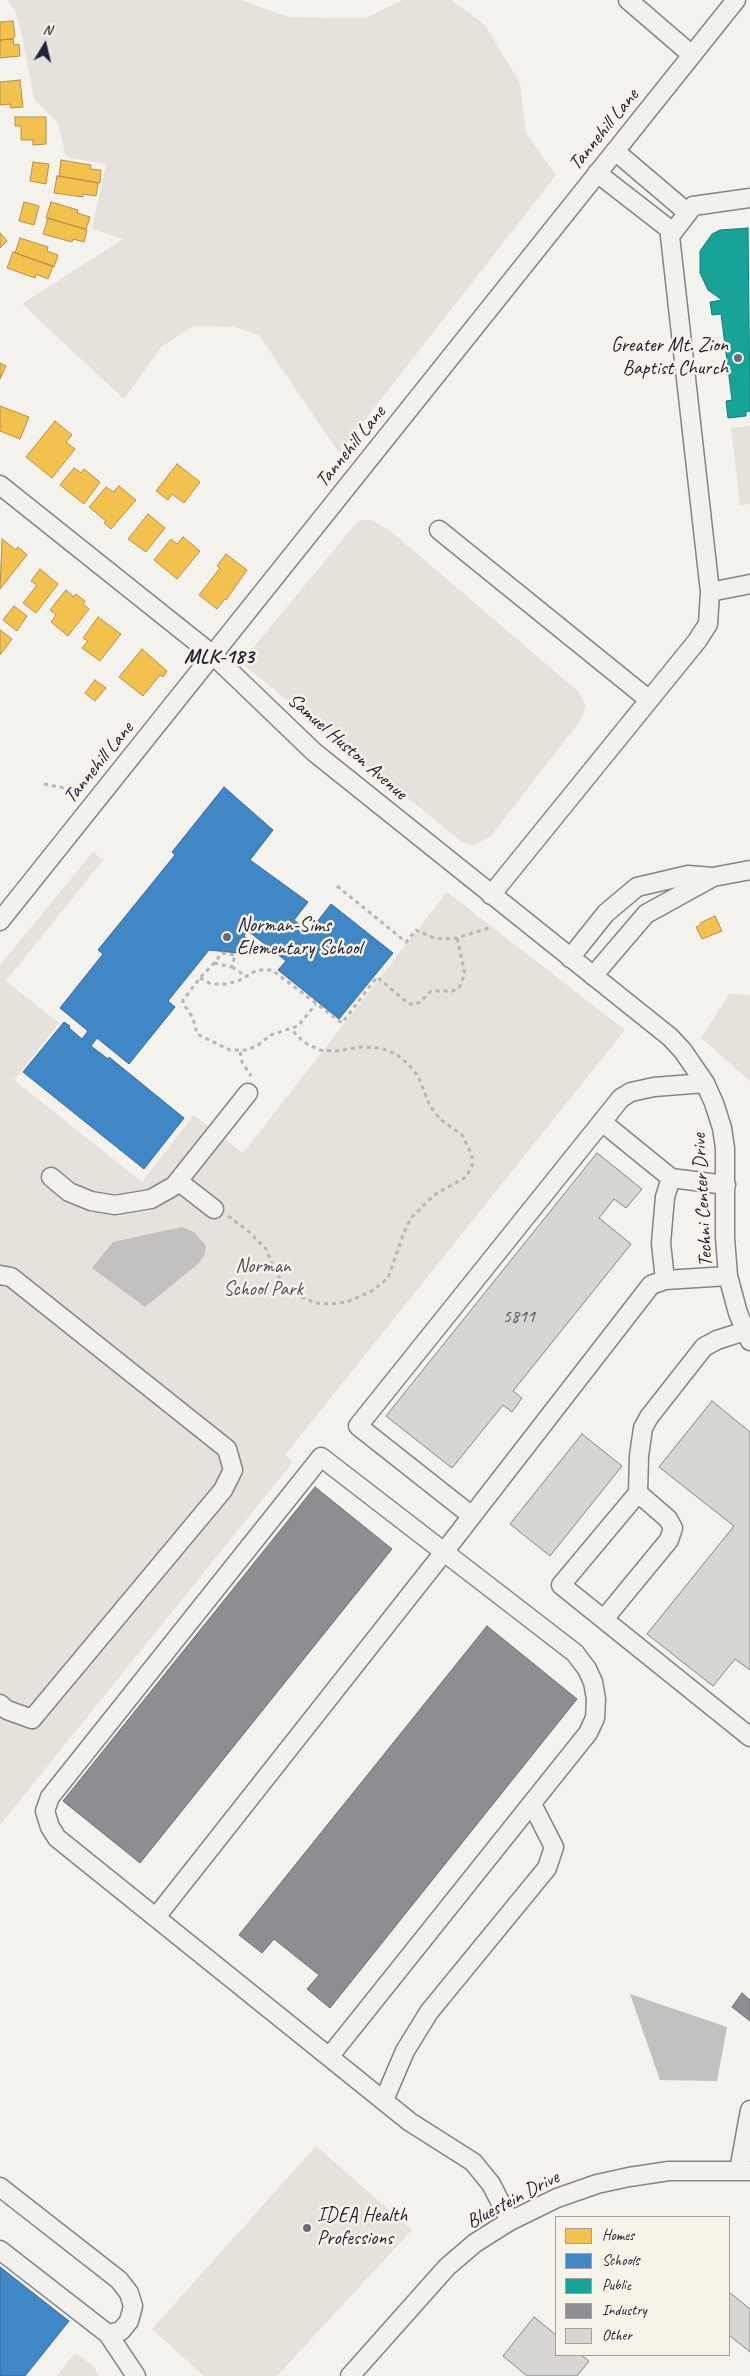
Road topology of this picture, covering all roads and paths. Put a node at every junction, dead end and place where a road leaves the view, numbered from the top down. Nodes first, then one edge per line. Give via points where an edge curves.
1 (628, 0) edge
2 (736, 0) edge
3 (692, 55) junction
4 (615, 151) junction
5 (598, 173) junction
6 (750, 198) edge
7 (688, 213) junction
8 (673, 232) junction
9 (0, 484) edge
10 (439, 530) dead end
11 (750, 584) edge
12 (710, 592) junction
13 (213, 655) junction
14 (648, 699) junction
15 (44, 784) dead end
16 (79, 791) dead end
17 (750, 870) edge
18 (713, 877) junction
19 (337, 886) dead end
20 (491, 894) junction
21 (0, 920) edge
22 (489, 928) dead end
23 (457, 938) junction
24 (570, 958) junction
25 (214, 963) junction
26 (232, 967) junction
27 (246, 976) junction
28 (593, 976) junction
29 (200, 978) junction
30 (316, 1004) junction
31 (292, 1029) junction
32 (670, 1037) joint
33 (240, 1052) junction
34 (705, 1083) junction
35 (248, 1093) joint
36 (602, 1122) junction
37 (51, 1177) dead end
38 (671, 1178) junction
39 (178, 1181) junction
40 (726, 1185) junction
41 (214, 1209) joint
42 (0, 1275) edge
43 (728, 1276) junction
44 (665, 1280) junction
45 (747, 1336) edge
46 (638, 1493) junction
47 (472, 1516) junction
48 (444, 1552) junction
49 (604, 1619) junction
50 (0, 1704) edge
51 (750, 1737) edge
52 (532, 1804) junction
53 (156, 1917) junction
54 (329, 2057) junction
55 (384, 2100) junction
56 (750, 2110) edge
57 (744, 2170) edge
58 (0, 2187) edge
59 (510, 2221) junction
60 (0, 2250) edge
61 (108, 2334) junction
62 (136, 2376) edge
63 (350, 2376) edge

1 - 3 street
2 - 3 street, Tannehill Lane
3 - 4 street, Tannehill Lane
4 - 5 street, Tannehill Lane
4 - 7 street
5 - 8 street
5 - 13 street, Tannehill Lane
6 - 7 street via 692,206
7 - 8 street
8 - 12 street via 670,236 677,307
9 - 13 street, Samuel Huston Avenue
10 - 14 street
11 - 12 street
12 - 14 street via 708,624
13 - 20 street, Samuel Huston Avenue via 314,752
13 - 21 street, Tannehill Lane
14 - 20 street
15 - 16 path
17 - 18 street
18 - 24 street via 688,875 637,887 606,912
18 - 28 street via 646,914
19 - 23 path via 406,942 416,930 434,938
20 - 24 street, Samuel Huston Avenue
22 - 23 path
23 - 30 path via 465,974 459,988 431,991 414,1005 377,977 342,1023
24 - 28 street, Samuel Huston Avenue
25 - 26 path
25 - 26 path via 222,953 235,955
25 - 29 path
26 - 27 path
27 - 29 path via 226,984 211,984
27 - 30 path via 257,970 272,970
28 - 32 street, Samuel Huston Avenue
29 - 33 path via 183,1000 197,1034
30 - 31 path
31 - 33 path via 271,1035 258,1045
31 - 41 path via 307,1044 320,1050 336,1051 362,1046 396,1054 418,1076 430,1106 462,1135 472,1155 472,1166 466,1177 434,1195 412,1218 388,1278 347,1302 323,1304 299,1296 285,1286 266,1249 247,1230
32 - 34 street, Techni Center Drive
33 - 35 path via 254,1082
34 - 36 street via 631,1092 621,1098
34 - 40 street, Techni Center Drive via 722,1128
35 - 39 street
36 - 38 street
36 - 47 street via 358,1426
37 - 39 street via 69,1192 91,1201 115,1205 151,1198
38 - 40 street
38 - 44 street via 665,1197 661,1243
39 - 41 street
40 - 43 street, Techni Center Drive
42 - 50 street via 11,1277 227,1449 233,1470 223,1490 32,1719
43 - 44 street
43 - 45 street, Techni Center Drive
44 - 47 street via 651,1285
45 - 46 street via 717,1340 704,1347 649,1417 643,1428
46 - 49 street via 668,1519 673,1528 669,1540
46 - 49 street via 561,1585
47 - 48 street
48 - 52 street via 575,1653 593,1682 595,1718 588,1733
48 - 53 street
48 - 53 street via 321,1457 50,1797 45,1811 57,1838
49 - 51 street
52 - 54 street
52 - 55 street via 554,1847 547,1868 429,2012 406,2051
53 - 54 street
54 - 55 street
55 - 59 street via 410,2122 473,2162 491,2184
56 - 57 street
57 - 59 street, Bluestein Drive via 668,2171 629,2177 557,2198
58 - 61 street via 119,2280 130,2294 134,2306 129,2321 121,2331
59 - 63 street, Bluestein Drive via 475,2243 448,2267
60 - 61 street
61 - 62 street

